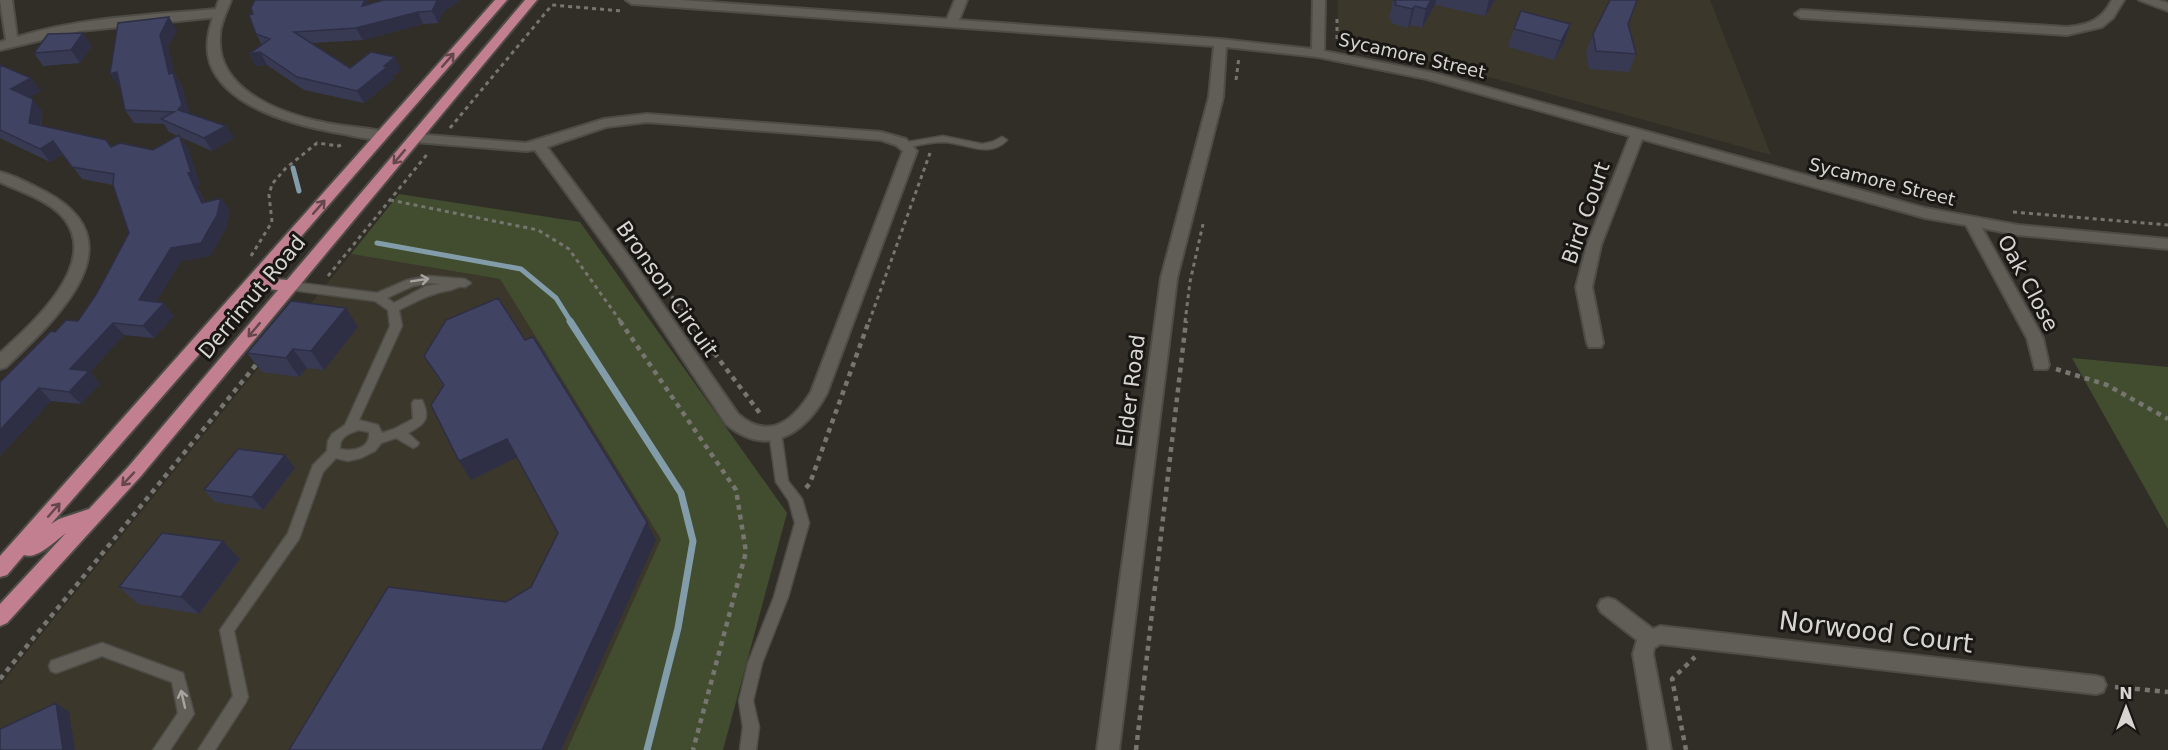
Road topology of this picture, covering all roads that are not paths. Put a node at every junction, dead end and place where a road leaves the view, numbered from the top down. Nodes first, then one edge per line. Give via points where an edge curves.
1 (6, 0) edge
2 (225, 0) edge
3 (501, 0) edge
4 (531, 0) edge
5 (961, 0) edge
6 (1318, 0) edge
7 (2118, 0) edge
8 (2145, 0) edge
9 (633, 6) edge
10 (2168, 7) edge
11 (218, 13) junction
12 (1801, 14) dead end
13 (952, 23) junction
14 (6, 44) edge
15 (1220, 49) junction
16 (1318, 53) junction
17 (1638, 134) junction
18 (381, 135) junction
19 (415, 138) junction
20 (1002, 140) dead end
21 (539, 145) junction
22 (906, 145) junction
23 (0, 176) edge
24 (1972, 223) junction
25 (2168, 244) edge
26 (253, 282) junction
27 (292, 286) junction
28 (378, 297) junction
29 (393, 308) junction
30 (1595, 343) dead end
31 (0, 363) edge
32 (2040, 365) road end
33 (418, 403) dead end
34 (350, 427) junction
35 (398, 433) junction
36 (773, 433) junction
37 (376, 439) junction
38 (413, 443) dead end
39 (334, 452) junction
40 (96, 514) junction
41 (0, 571) edge
42 (1608, 606) dead end
43 (0, 617) edge
44 (1650, 638) junction
45 (56, 666) dead end
46 (2096, 685) road end
47 (161, 750) edge
48 (206, 750) edge
49 (748, 750) edge
50 (1108, 750) edge
51 (1660, 750) edge

1 - 14 street
2 - 11 street
18 -> 3 highway, Derrimut Road
4 - 19 highway, Derrimut Road
5 - 13 street
6 - 16 street
7 - 12 street via 2102,23 2067,31
8 - 10 street
9 - 13 street, Sycamore Street
11 - 14 street via 105,24
11 - 18 street via 212,36 215,55 229,83 245,98 266,110 314,126
13 - 15 street, Sycamore Street
15 - 16 street, Sycamore Street
15 - 50 street, Elder Road via 1216,97 1169,278
16 - 17 street, Sycamore Street via 1428,76
17 - 24 street, Sycamore Street via 1870,199
17 - 30 street, Bird Court via 1594,245 1585,280 1585,302
18 - 19 highway
26 -> 18 highway, Derrimut Road
19 - 21 street via 517,147
19 -> 27 highway, Derrimut Road
20 - 22 lane via 996,146 986,147 963,141 929,140
21 - 22 street via 631,118 881,136
21 - 36 street, Bronson Circuit via 628,266 732,419 747,430
22 - 36 street via 910,151 908,160 819,393 803,418
23 - 31 street via 51,201 71,218 79,230 82,247 80,265 66,294
24 - 25 street, Sycamore Street
24 - 32 street, Oak Close via 2035,338
26 - 27 highway
41 -> 26 highway, Derrimut Road
27 - 28 lane
27 -> 40 highway, Derrimut Road
28 - 29 lane
28 -> 29 lane via 408,282 435,278 465,283 430,289
29 - 34 lane via 396,326
33 - 35 lane via 418,422
34 - 37 lane via 368,425 377,433
34 - 39 lane via 336,437
35 - 37 lane
35 - 38 lane
36 - 49 lane via 782,482 795,499 802,523 781,597 755,663 746,701 751,727
37 - 39 lane via 356,455 347,457
39 - 48 lane via 318,469 294,535 227,630 241,697
40 - 41 highway via 65,524
40 - 43 highway, Derrimut Road
42 - 44 street
44 - 46 street, Norwood Court via 1671,635
44 - 51 street via 1644,644 1645,669
47 -> 45 lane via 186,714 178,678 102,649

